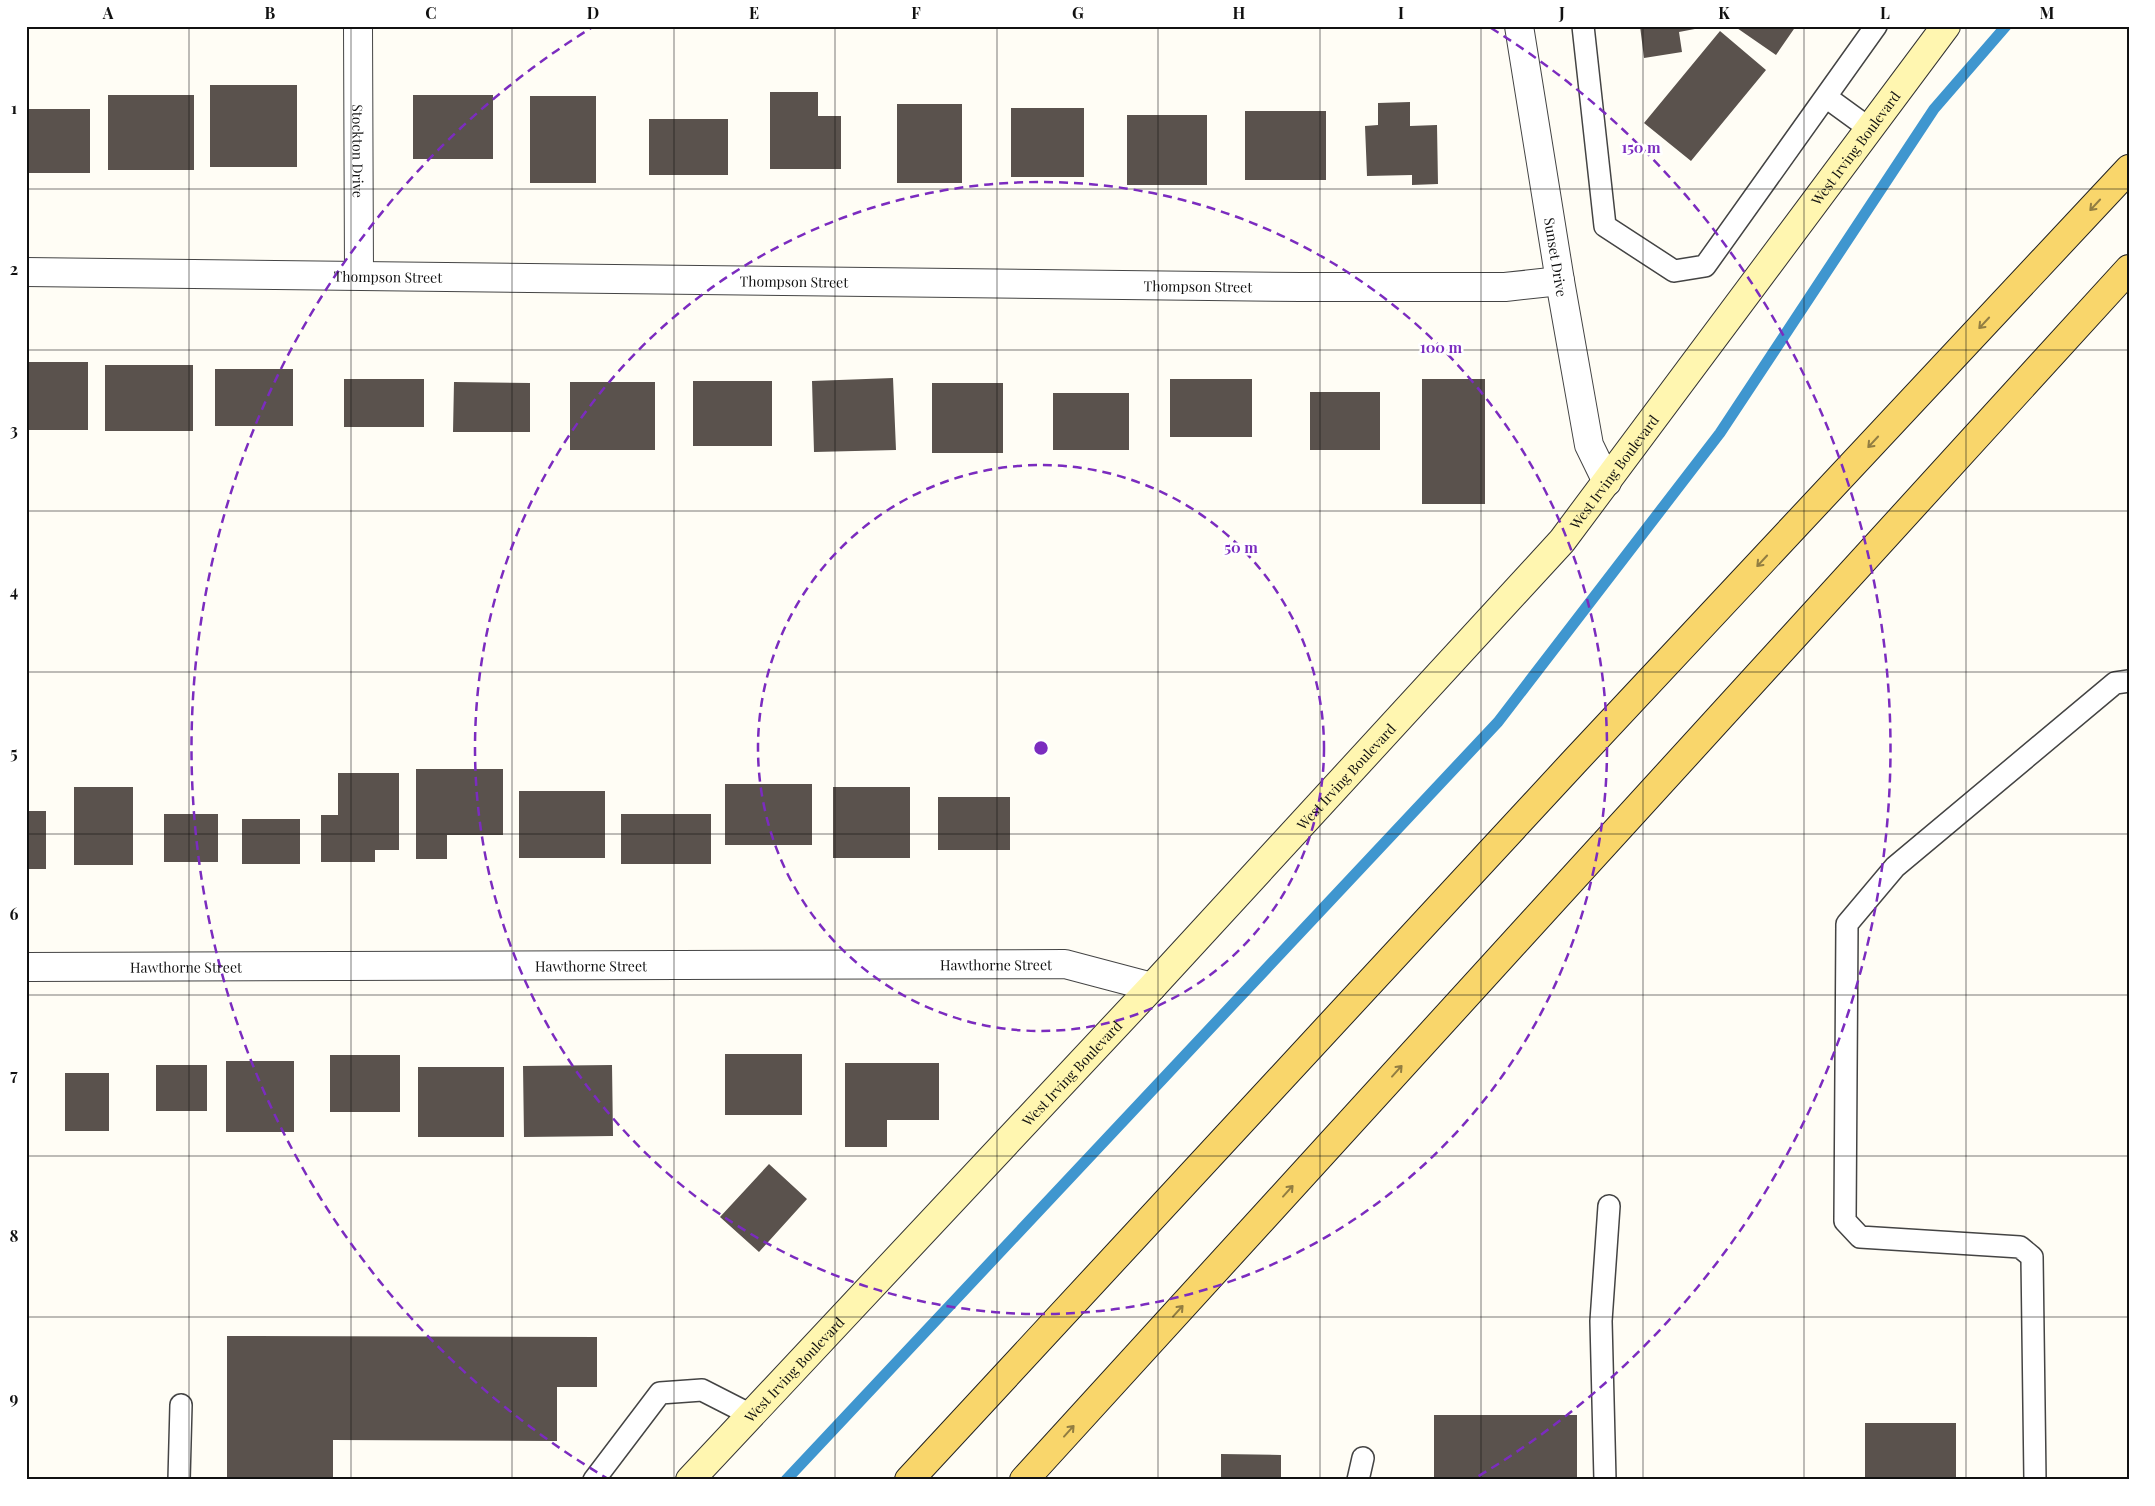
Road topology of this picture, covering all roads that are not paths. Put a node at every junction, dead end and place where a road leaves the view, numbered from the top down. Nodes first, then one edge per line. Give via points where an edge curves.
1 (358, 26) edge
2 (1519, 26) edge
3 (1584, 26) edge
4 (1876, 26) edge
5 (1946, 26) edge
6 (1826, 97) junction
7 (1870, 128) junction
8 (2129, 169) edge
9 (2129, 269) edge
10 (26, 272) edge
11 (359, 275) junction
12 (1560, 281) junction
13 (1608, 482) junction
14 (2129, 681) edge
15 (26, 967) edge
16 (1152, 987) junction
17 (1609, 1206) dead end
18 (181, 1405) dead end
19 (751, 1415) junction
20 (1363, 1458) dead end
21 (1035, 1473) edge
22 (179, 1480) edge
23 (594, 1480) edge
24 (690, 1480) edge
25 (909, 1480) edge
26 (1358, 1480) edge
27 (1605, 1480) edge
28 (2035, 1480) edge

1 - 11 street, Stockton Drive
2 - 12 street, Sunset Drive
3 - 6 lane via 1605,226 1674,271 1705,266
4 - 6 lane
5 - 7 street, West Irving Boulevard
6 - 7 lane
7 - 13 street, West Irving Boulevard
8 -> 25 main road via 1567,769
21 -> 9 main road
10 - 11 street, Thompson Street
11 - 12 street, Thompson Street via 1301,288 1504,287
12 - 13 street, Sunset Drive via 1589,445
13 - 16 street, West Irving Boulevard via 1562,541
14 - 28 lane via 2115,683 1896,867 1846,924 1845,1221 1860,1237 2020,1247 2032,1257
15 - 16 street, Hawthorne Street via 1065,964
16 - 19 street, West Irving Boulevard
17 - 27 lane via 1600,1321
18 - 22 lane
19 - 23 lane via 702,1390 660,1393
19 - 24 street, West Irving Boulevard
20 - 26 lane

